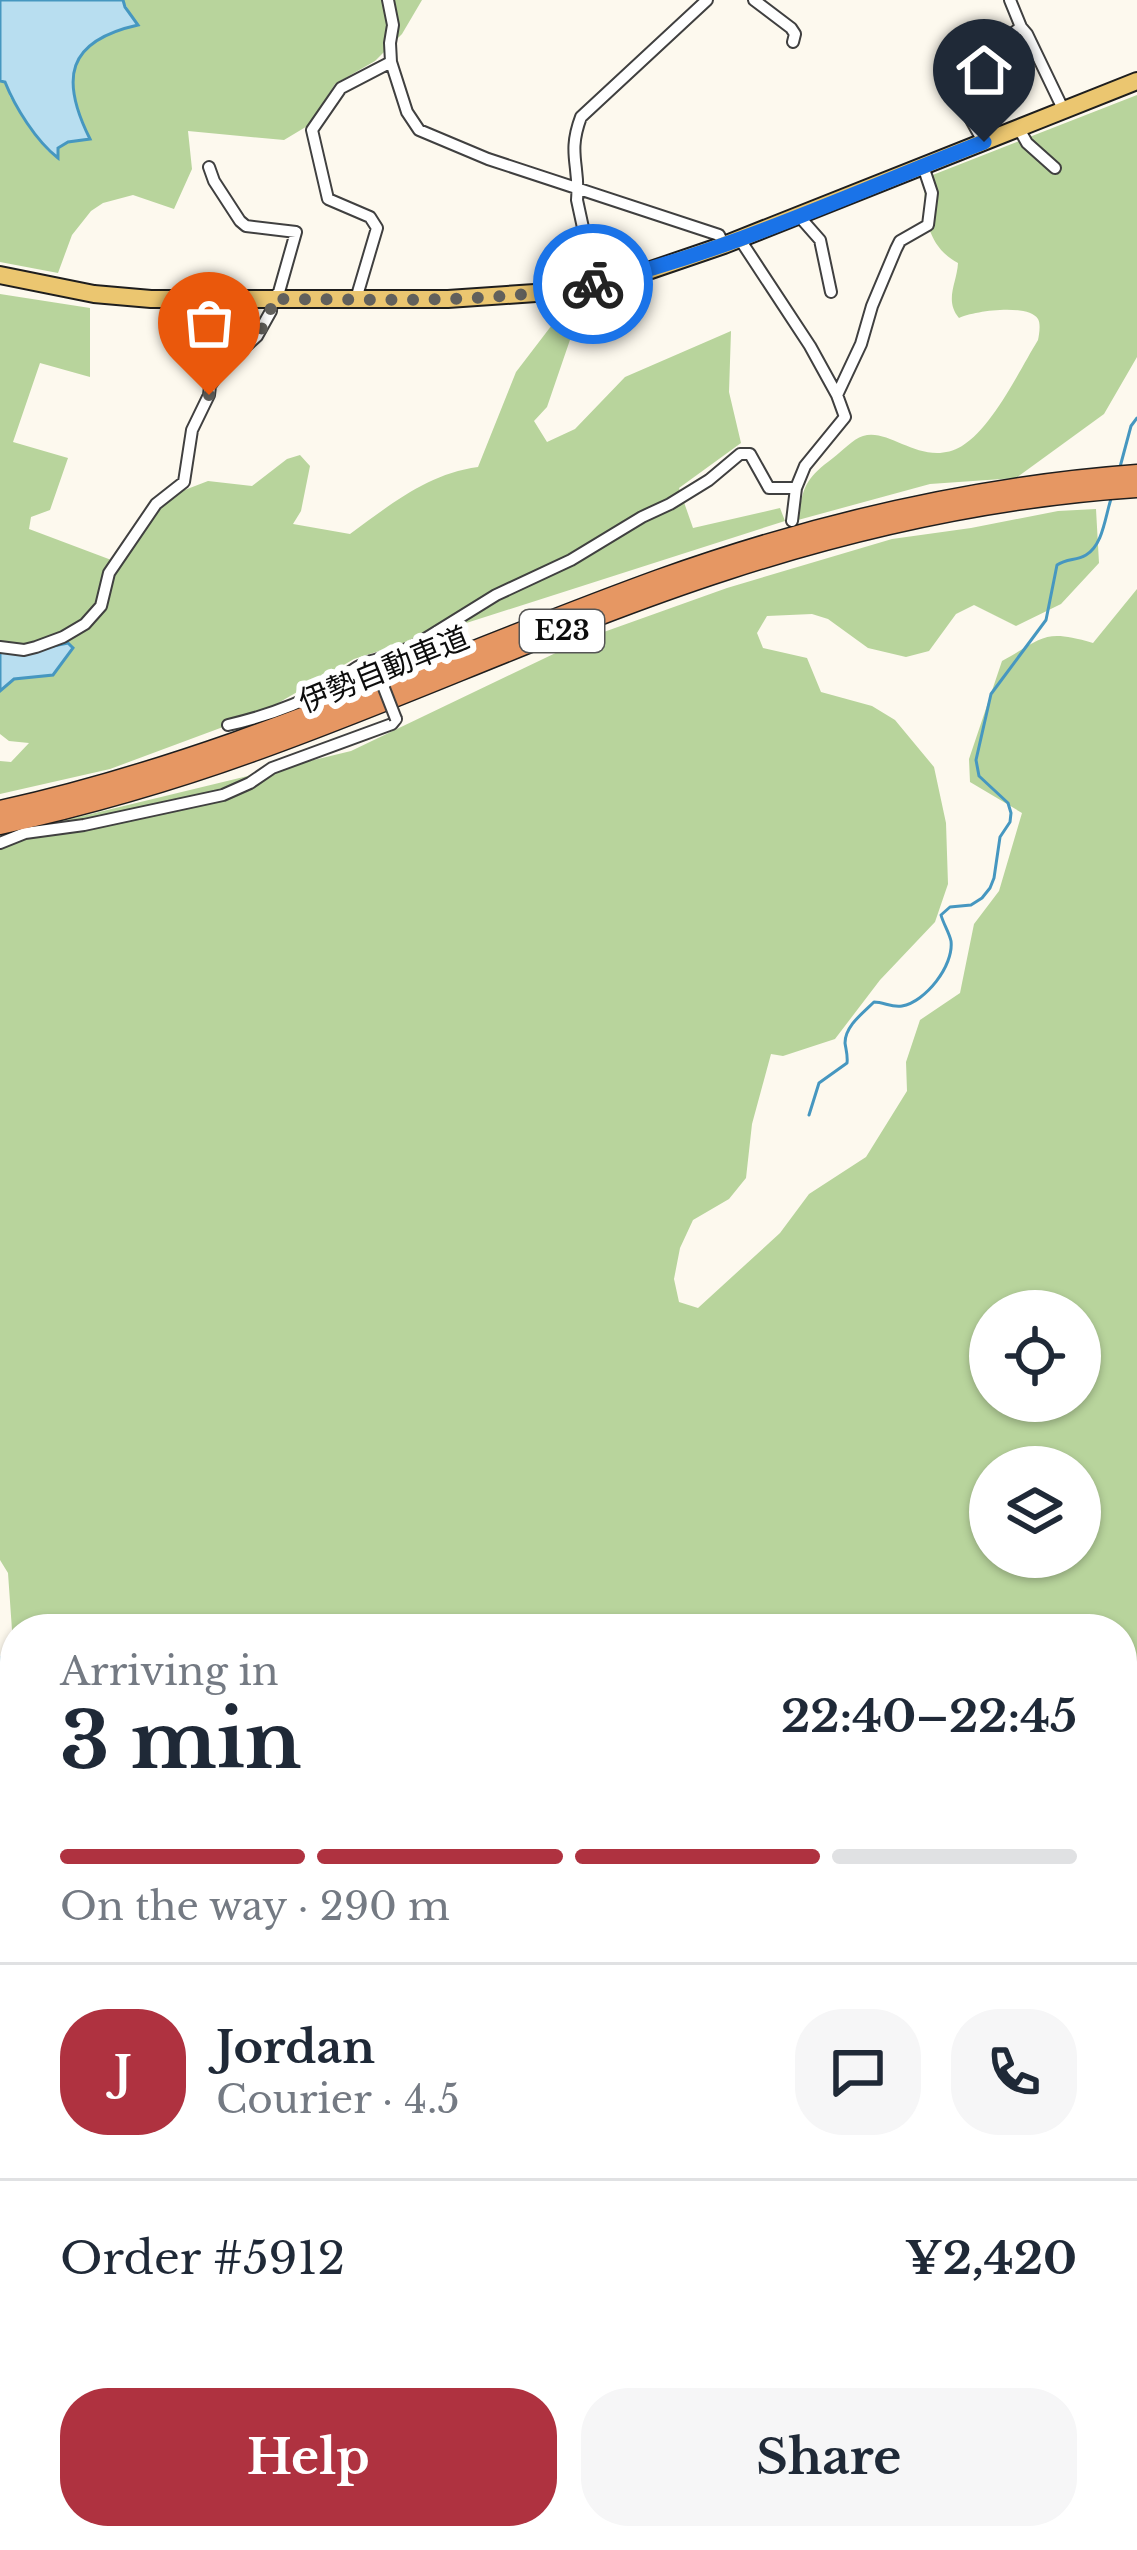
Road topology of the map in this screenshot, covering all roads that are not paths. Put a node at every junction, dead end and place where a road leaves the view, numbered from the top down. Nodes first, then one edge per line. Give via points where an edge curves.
1 (388, 0) edge
2 (754, 0) edge
3 (1010, 0) edge
4 (704, 1) edge
5 (1021, 27) junction
6 (793, 42) dead end
7 (391, 62) junction
8 (1137, 81) edge
9 (1064, 111) junction
10 (1019, 129) junction
11 (984, 142) junction
12 (923, 166) junction
13 (209, 167) dead end
14 (1055, 168) dead end
15 (578, 187) junction
16 (798, 215) junction
17 (732, 242) junction
18 (0, 274) edge
19 (595, 283) junction
20 (831, 292) dead end
21 (272, 299) junction
22 (356, 299) junction
23 (837, 395) junction
24 (1137, 474) edge
25 (796, 488) junction
26 (1137, 488) edge
27 (792, 521) dead end
28 (0, 647) edge
29 (375, 662) junction
30 (228, 725) dead end
31 (0, 810) edge
32 (0, 824) edge
33 (0, 842) edge

1 - 7 street
2 - 6 street via 791,28
3 - 5 street
4 - 15 street via 580,117 572,141
5 - 9 street
5 - 11 street via 950,82
7 - 15 street via 419,130
7 - 22 street via 341,88 312,130 328,199 370,217 376,228
8 - 9 main road
9 - 10 main road
10 - 11 main road
10 - 14 street
11 - 12 main road
12 - 16 main road
12 - 23 street via 932,193 928,225 900,241
13 - 21 street via 246,226 296,232
15 - 17 street
15 - 19 street
16 - 17 main road
16 - 20 street via 820,240
17 - 19 main road
17 - 23 street via 811,346
18 - 21 main road via 113,296
19 - 22 main road via 448,299
21 - 22 main road
21 - 28 street via 257,337 210,386 184,482 156,504 110,573 101,606 63,637 24,650
23 - 25 street via 845,417
24 - 31 highway, 伊勢自動車道 / E23 via 988,492 801,533 589,605 250,739
25 - 27 street
25 - 29 street via 769,488 750,454 740,454 670,504
26 - 32 highway, 伊勢自動車道 / E23 via 945,514 785,553 220,764
29 - 30 street via 282,710
29 - 33 street, bridge via 392,724 223,795

